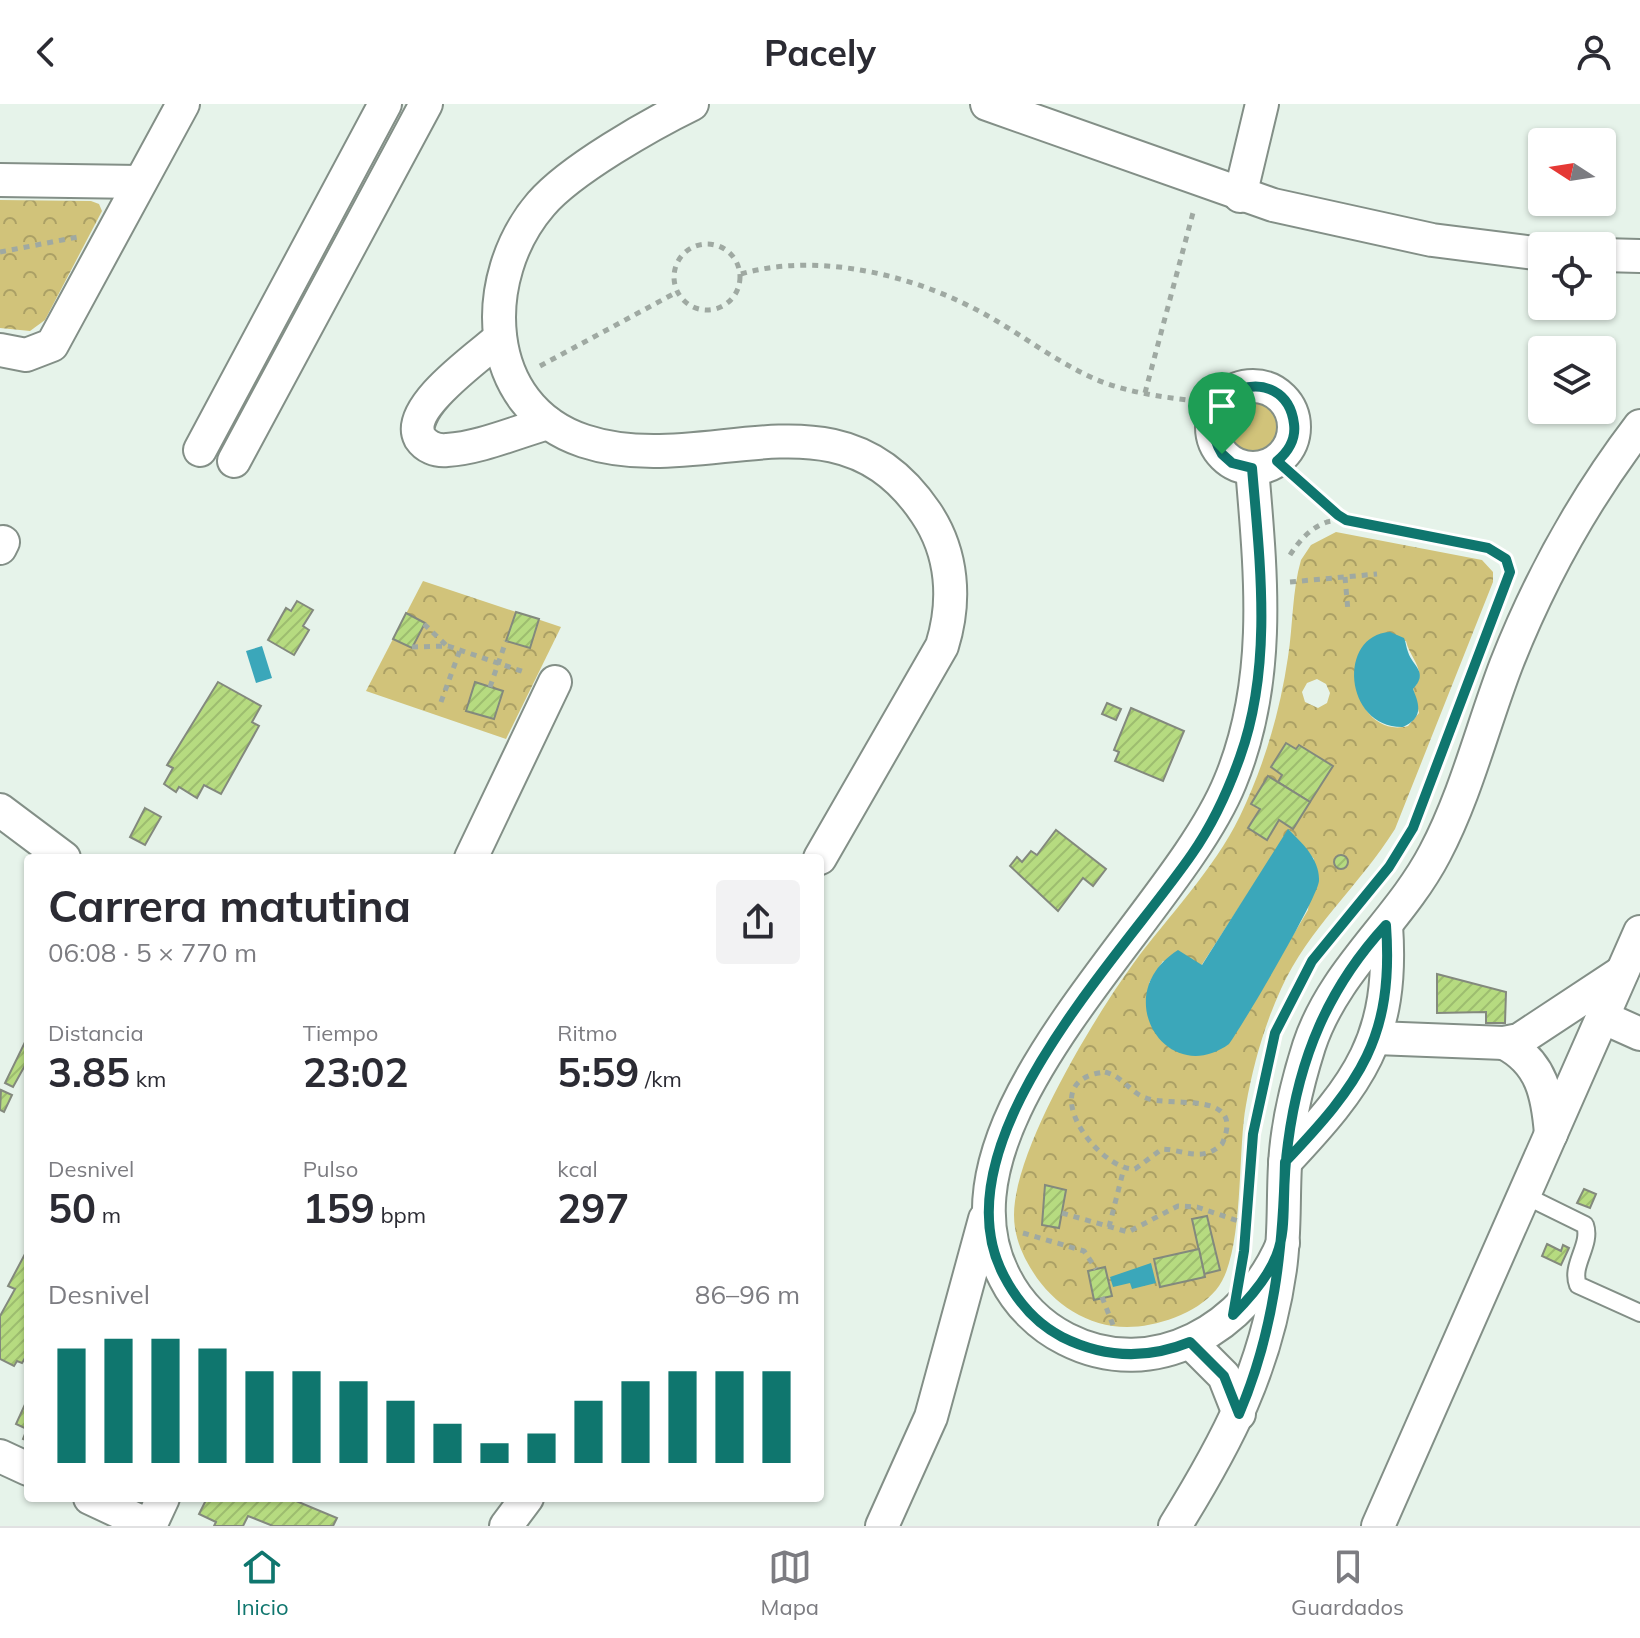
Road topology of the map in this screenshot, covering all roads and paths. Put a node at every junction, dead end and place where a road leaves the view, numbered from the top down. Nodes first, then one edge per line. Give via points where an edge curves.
1 (183, 104) edge
2 (385, 104) edge
3 (426, 104) edge
4 (692, 104) edge
5 (987, 104) edge
6 (1262, 104) edge
7 (0, 180) edge
8 (140, 182) junction
9 (1201, 182) junction
10 (1240, 196) junction
11 (114, 231) junction
12 (0, 252) edge
13 (1528, 252) edge
14 (1616, 255) edge
15 (1640, 256) edge
16 (741, 274) junction
17 (677, 292) junction
18 (500, 338) junction
19 (0, 350) edge
20 (511, 381) junction
21 (1145, 393) junction
22 (1219, 404) junction
23 (548, 423) junction
24 (1640, 426) edge
25 (200, 450) dead end
26 (234, 461) dead end
27 (1264, 465) junction
28 (1346, 520) junction
29 (1377, 574) dead end
30 (1345, 577) junction
31 (1507, 588) dead end
32 (1266, 592) junction
33 (1348, 611) dead end
34 (424, 624) dead end
35 (506, 641) dead end
36 (448, 646) junction
37 (412, 647) dead end
38 (460, 650) junction
39 (498, 663) junction
40 (555, 682) joint
41 (490, 687) dead end
42 (441, 702) dead end
43 (0, 810) edge
44 (59, 854) edge
45 (473, 854) edge
46 (822, 854) edge
47 (1367, 895) dead end
48 (1386, 925) junction
49 (1640, 932) edge
50 (1622, 972) junction
51 (1602, 1017) junction
52 (1640, 1034) edge
53 (1376, 1038) junction
54 (1504, 1043) junction
55 (1551, 1134) junction
56 (1285, 1162) junction
57 (1124, 1168) junction
58 (1524, 1195) junction
59 (1062, 1213) dead end
60 (988, 1216) junction
61 (1247, 1224) junction
62 (1109, 1227) junction
63 (1283, 1243) junction
64 (1243, 1259) dead end
65 (1096, 1269) dead end
66 (1016, 1296) junction
67 (1640, 1313) edge
68 (959, 1320) junction
69 (1190, 1342) junction
70 (1239, 1414) junction
71 (0, 1456) edge
72 (24, 1467) edge
73 (99, 1502) edge
74 (161, 1502) edge
75 (524, 1502) edge
76 (150, 1526) edge
77 (506, 1526) edge
78 (882, 1526) edge
79 (1175, 1526) edge
80 (1378, 1526) edge

1 - 8 street
2 - 25 street
3 - 26 street
4 - 18 street via 542,202 514,246 505,273
5 - 9 street
6 - 10 street
7 - 8 street
8 - 11 street
9 - 10 street
9 - 21 path
10 - 13 street via 1406,236
11 - 12 path
11 - 19 street via 52,345 26,355
14 - 15 street
16 - 17 path via 736,294 721,308 701,310
16 - 17 path via 724,248 693,247 678,261
16 - 21 path via 791,265 896,279 966,304 1092,377
17 - 20 path
18 - 20 street
18 - 23 street via 427,403 417,420 421,438 427,446 445,451
20 - 23 street
21 - 22 path
22 - 27 street via 1215,443 1232,463
22 - 27 street via 1240,388 1254,386 1278,394 1288,404 1295,430 1291,444
23 - 46 street via 582,441 628,450 679,451 782,440 840,446 891,470 929,516 949,569 948,627 933,664
24 - 48 street via 1550,571 1508,661 1452,819 1420,880
27 - 28 path
27 - 32 street
28 - 31 path via 1495,551 1509,565
28 - 32 path via 1309,532
29 - 30 path
30 - 32 path
30 - 33 path
32 - 60 street via 1250,723 1215,817 1047,1053 1001,1144
34 - 36 path
35 - 39 path
36 - 37 path
36 - 38 path
38 - 39 path
38 - 42 path
39 - 40 path
39 - 41 path
40 - 45 street
43 - 44 street
47 - 61 path via 1312,961 1275,1033 1253,1134
48 - 53 street via 1387,989
48 - 56 street via 1350,967 1320,1018 1301,1076
49 - 50 street
50 - 51 street
50 - 54 street via 1533,1033
51 - 52 street
51 - 55 street
53 - 54 street
53 - 56 street via 1341,1100
54 - 55 street via 1527,1059 1541,1078
55 - 58 street
56 - 63 street
57 - 57 path via 1074,1122 1072,1096 1090,1075 1117,1075 1148,1099 1205,1102 1221,1112 1226,1129 1217,1149 1196,1155 1162,1149 1138,1167
57 - 62 path
58 - 67 lane via 1585,1225 1578,1285
58 - 80 street
59 - 62 path
60 - 65 path via 1077,1247 1091,1256
60 - 66 street via 993,1252
60 - 68 street
61 - 62 path via 1184,1205 1167,1209 1133,1232
61 - 64 path
63 - 69 street via 1250,1298
63 - 70 street via 1264,1346
66 - 68 street via 987,1298
66 - 69 street via 1052,1332 1100,1352 1148,1355
68 - 78 street via 931,1417
69 - 70 street via 1224,1376
70 - 79 street
71 - 72 street
73 - 76 street
74 - 76 street
75 - 77 street

